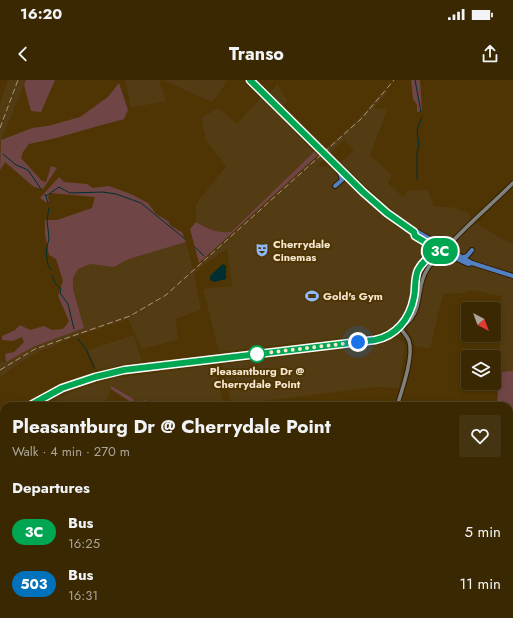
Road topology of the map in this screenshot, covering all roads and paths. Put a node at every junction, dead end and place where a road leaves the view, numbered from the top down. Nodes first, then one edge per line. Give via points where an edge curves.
1 (250, 80) edge
2 (338, 168) junction
3 (513, 183) edge
4 (335, 186) dead end
5 (414, 232) junction
6 (419, 239) junction
7 (445, 248) junction
8 (472, 250) dead end
9 (442, 252) junction
10 (463, 257) junction
11 (426, 260) junction
12 (472, 263) junction
13 (513, 276) edge
14 (400, 328) junction
15 (36, 402) edge
16 (399, 402) edge

1 - 2 highway, bridge
2 - 4 highway via 342,180
2 - 5 highway via 376,204
3 - 7 main road
5 - 6 highway
5 - 7 highway
6 - 9 highway
6 - 11 highway via 431,251
7 - 9 main road
7 - 10 highway
8 - 10 highway
9 - 11 main road via 436,252
9 - 12 highway via 468,264
9 - 14 main road via 424,273 413,316
10 - 12 highway
11 - 14 main road via 419,269 413,304
12 - 13 highway
14 - 15 main road via 389,336 375,340 114,372 62,388
14 - 16 main road via 410,346

